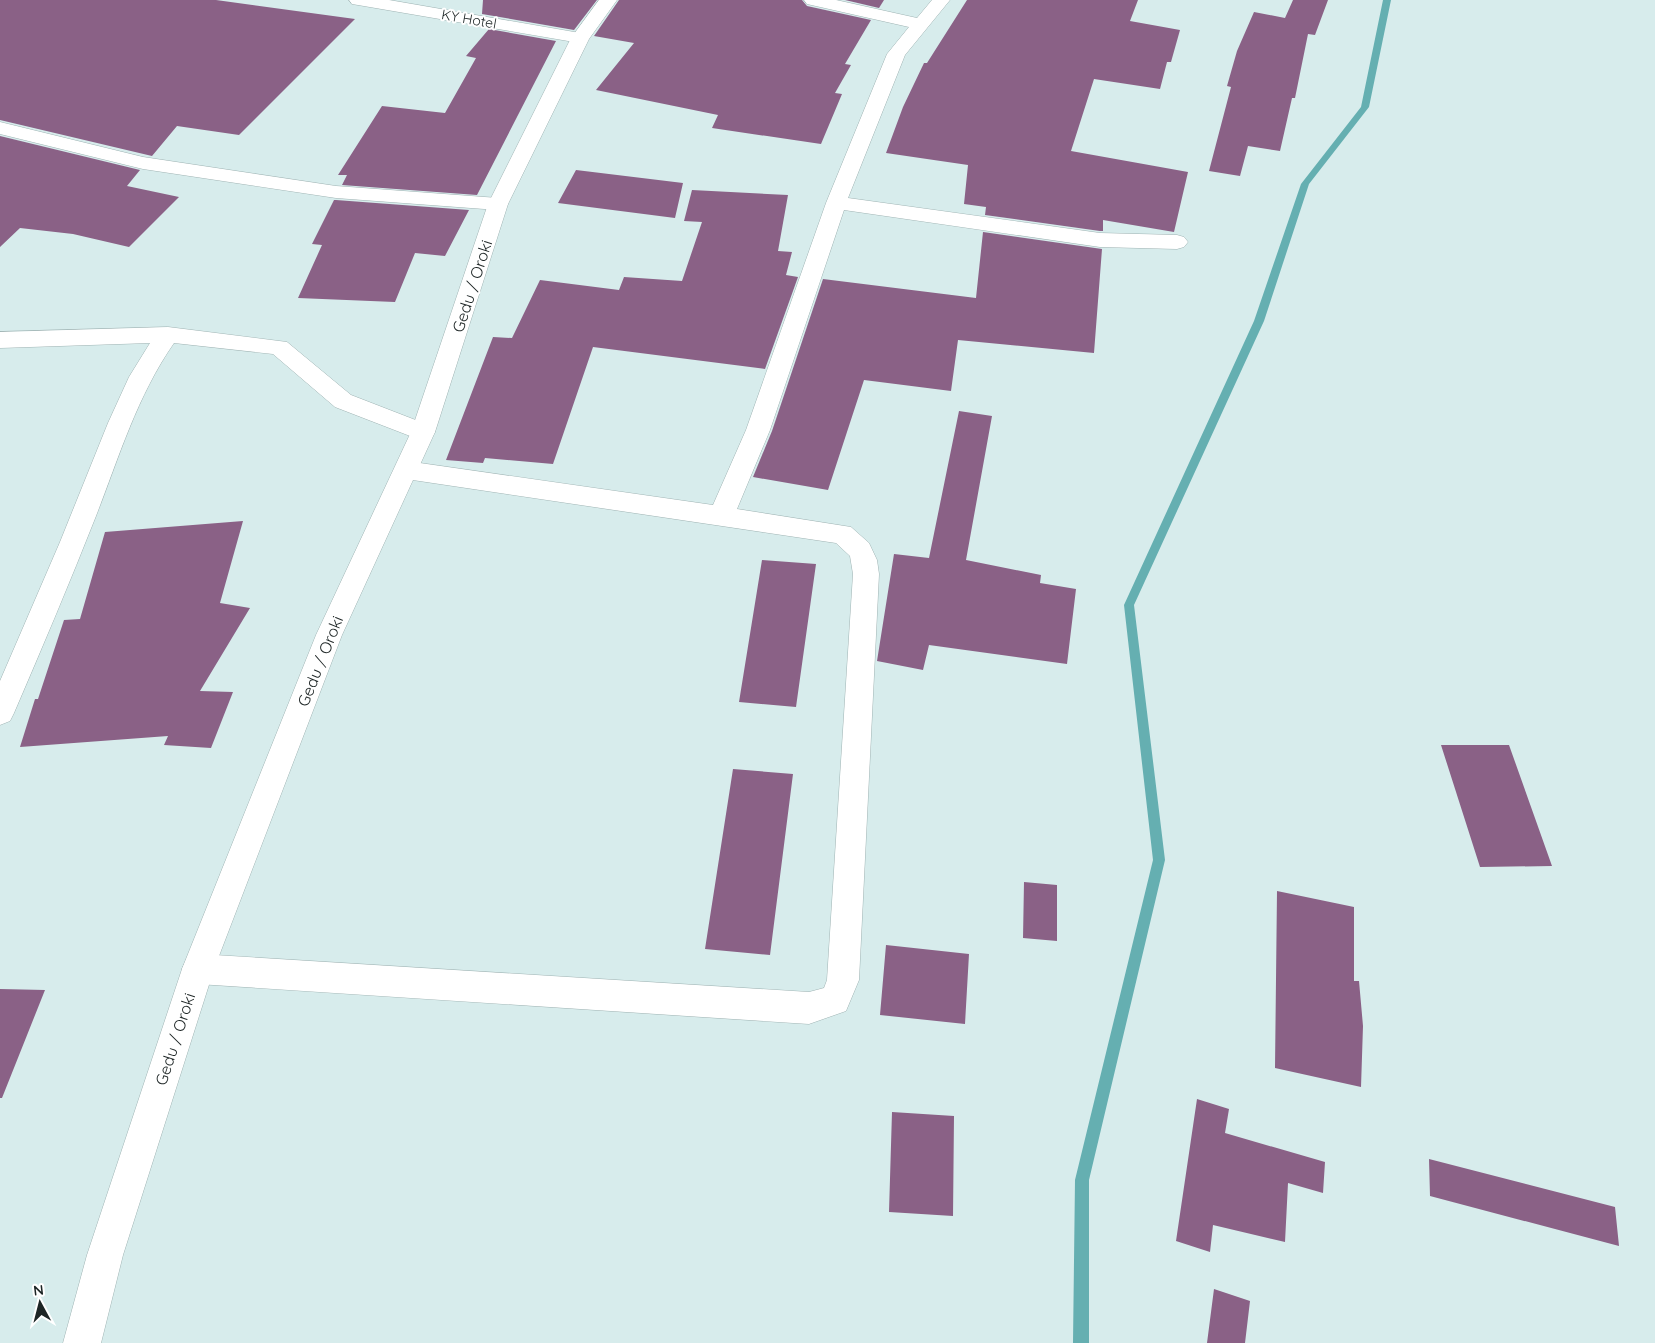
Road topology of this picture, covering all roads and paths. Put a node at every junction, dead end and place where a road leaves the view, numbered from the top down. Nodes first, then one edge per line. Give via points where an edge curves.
1 (358, 0) edge
2 (608, 0) edge
3 (813, 0) edge
4 (941, 0) edge
5 (920, 24) junction
6 (580, 38) junction
7 (0, 128) edge
8 (498, 204) junction
9 (836, 204) junction
10 (1177, 242) dead end
11 (168, 334) junction
12 (0, 340) edge
13 (423, 432) junction
14 (406, 470) junction
15 (721, 516) junction
16 (0, 713) edge
17 (198, 969) junction
18 (82, 1343) edge

1 - 6 street, KY Hotel
2 - 6 street, Gedu / Oroki
3 - 5 street
4 - 5 street
5 - 9 street via 896,54
6 - 8 street, Gedu / Oroki
7 - 8 street via 143,163 336,192
8 - 13 street, Gedu / Oroki
9 - 10 street via 1100,240
9 - 15 street via 758,430
11 - 12 street
11 - 13 street via 279,347 343,401
11 - 16 street via 149,359 136,384
13 - 14 street, Gedu / Oroki
14 - 15 street
14 - 17 street, Gedu / Oroki via 328,635
15 - 17 street via 842,534 865,555 843,980 835,1000 809,1008
17 - 18 street, Gedu / Oroki via 105,1256

